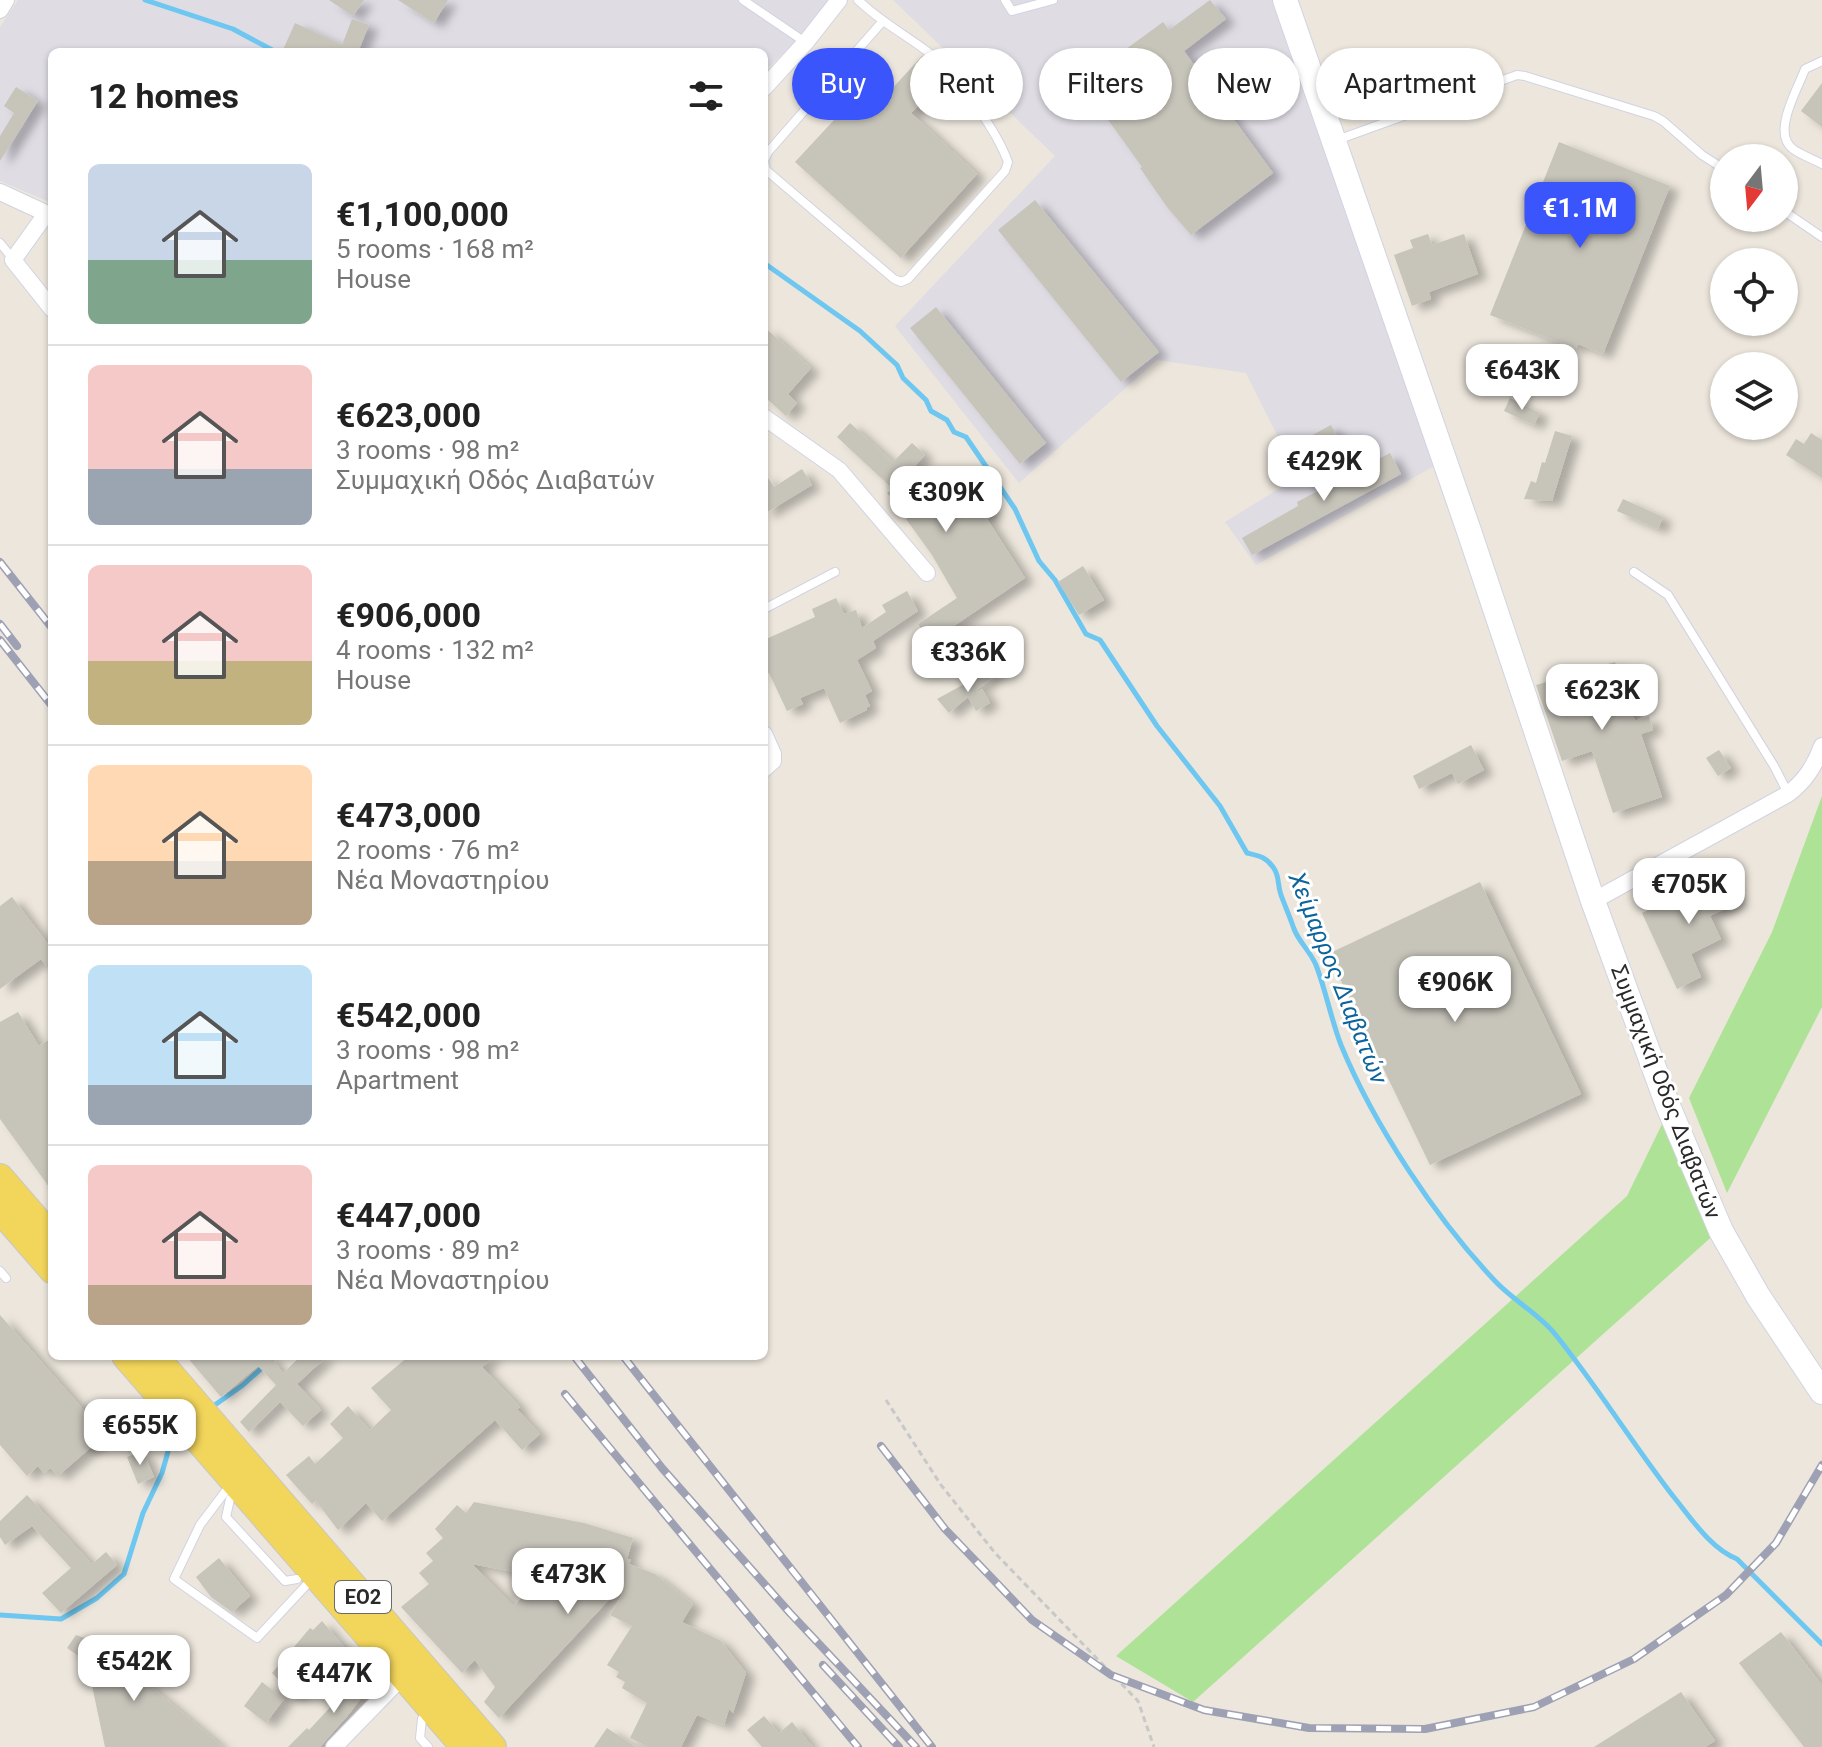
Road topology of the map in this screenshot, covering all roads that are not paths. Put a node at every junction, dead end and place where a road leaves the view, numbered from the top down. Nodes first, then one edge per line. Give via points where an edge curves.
1 (6, 0) edge
2 (743, 0) edge
3 (839, 0) edge
4 (858, 0) edge
5 (1005, 0) edge
6 (1053, 0) edge
7 (1285, 0) edge
8 (0, 10) edge
9 (882, 22) junction
10 (806, 42) junction
11 (1822, 61) edge
12 (768, 84) edge
13 (1336, 141) junction
14 (768, 152) edge
15 (1710, 160) edge
16 (1822, 164) edge
17 (768, 172) edge
18 (0, 192) edge
19 (48, 215) edge
20 (48, 216) edge
21 (1798, 221) edge
22 (1822, 237) edge
23 (0, 243) edge
24 (13, 260) junction
25 (48, 304) edge
26 (768, 420) edge
27 (835, 572) dead end
28 (1634, 572) dead end
29 (927, 573) dead end
30 (768, 607) edge
31 (768, 743) edge
32 (1822, 746) edge
33 (768, 765) edge
34 (1788, 794) junction
35 (1593, 901) junction
36 (0, 1177) edge
37 (0, 1210) edge
38 (48, 1232) edge
39 (48, 1265) edge
40 (128, 1360) edge
41 (163, 1360) edge
42 (1822, 1392) edge
43 (228, 1472) junction
44 (306, 1577) junction
45 (403, 1676) junction
46 (422, 1719) dead end
47 (334, 1747) edge
48 (428, 1747) edge
49 (464, 1747) edge
50 (493, 1747) edge

1 - 8 street
2 - 10 lane
3 - 10 street
4 - 9 lane
5 - 6 lane via 1018,11
7 - 13 street, Συμμαχική Οδός Διαβατών
9 - 14 lane
9 - 17 lane via 927,52 958,82 1008,162 1005,171 901,282
10 - 12 street
11 - 16 lane via 1805,69 1783,135 1792,148
13 - 15 lane via 1517,75 1654,116
13 - 35 street, Συμμαχική Οδός Διαβατών
18 - 19 street
20 - 24 street
21 - 22 lane
23 - 24 lane
24 - 25 street
26 - 29 street via 839,470
27 - 30 lane
28 - 34 lane via 1668,595
31 - 33 street via 773,761
32 - 34 street via 1803,782
34 - 35 street
35 - 42 street, Συμμαχική Οδός Διαβατών via 1668,1106 1721,1231
36 - 38 main road
37 - 39 main road
40 - 43 main road, ΕΟ2
41 - 43 main road, ΕΟ2
43 - 44 main road, ΕΟ2
43 - 44 lane via 174,1579 257,1638
43 - 50 main road, ΕΟ2
44 - 45 main road, ΕΟ2
45 - 47 street
45 - 49 main road, ΕΟ2
46 - 48 lane via 420,1738

